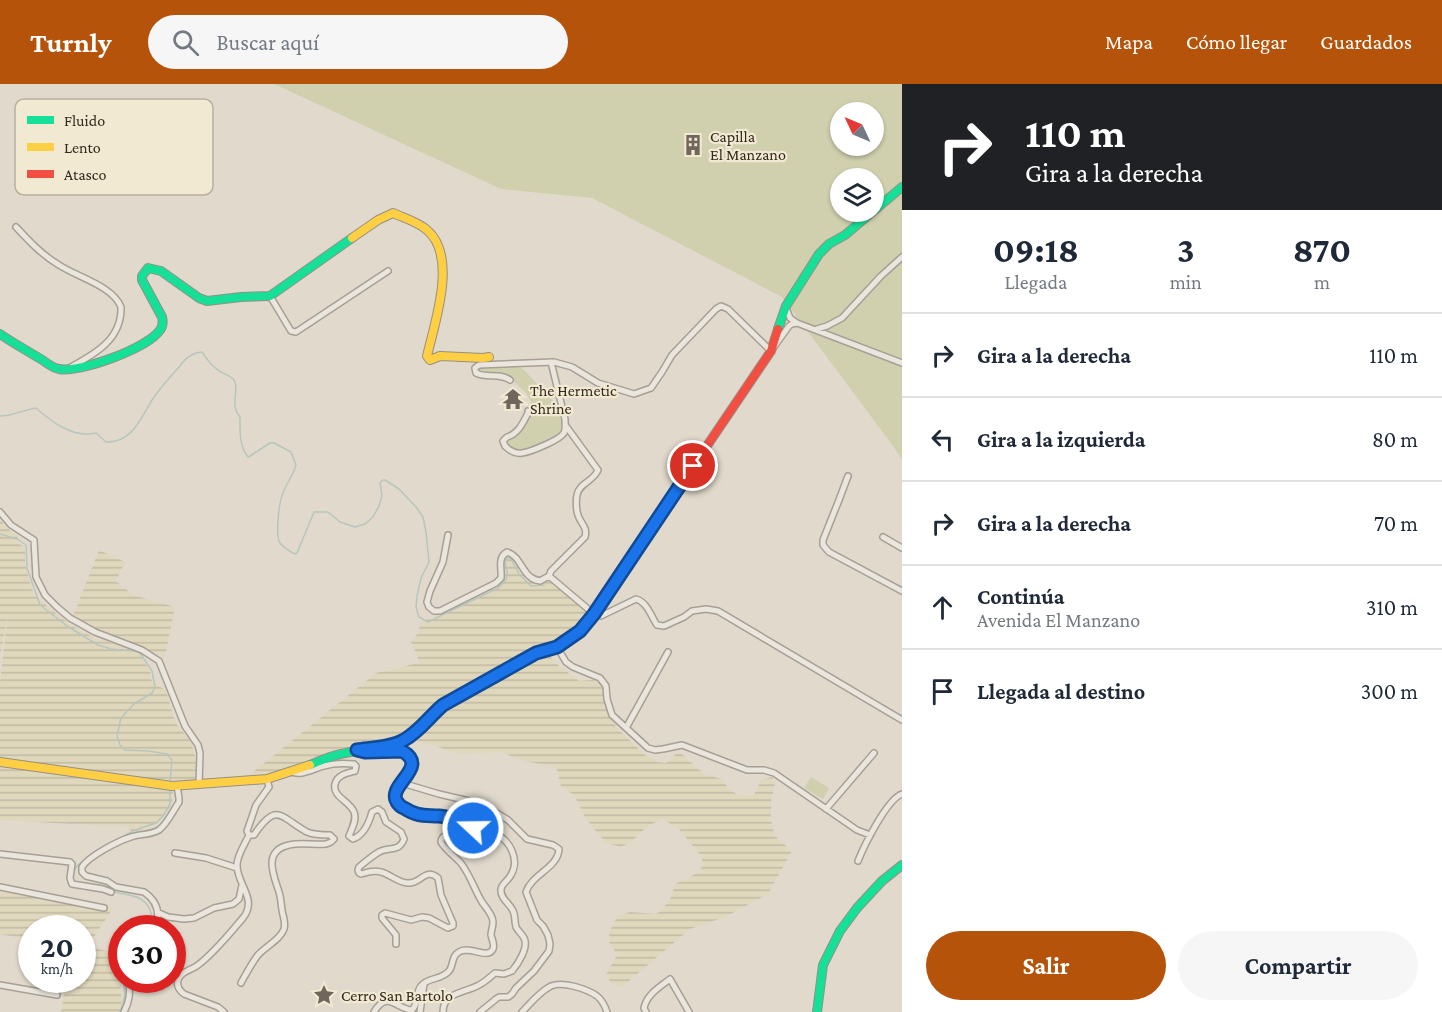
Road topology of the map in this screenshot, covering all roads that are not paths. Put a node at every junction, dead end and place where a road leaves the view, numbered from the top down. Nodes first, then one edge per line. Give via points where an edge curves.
1 (902, 187) edge
2 (16, 227) dead end
3 (902, 257) edge
4 (388, 271) dead end
5 (270, 296) junction
6 (786, 306) junction
7 (797, 323) junction
8 (827, 326) junction
9 (815, 329) junction
10 (0, 334) edge
11 (828, 334) junction
12 (771, 351) junction
13 (489, 357) dead end
14 (551, 362) junction
15 (902, 363) edge
16 (67, 369) junction
17 (510, 380) dead end
18 (528, 411) dead end
19 (566, 426) junction
20 (848, 476) dead end
21 (0, 512) edge
22 (448, 535) dead end
23 (883, 537) dead end
24 (902, 548) edge
25 (549, 576) junction
26 (902, 591) edge
27 (594, 614) junction
28 (557, 647) junction
29 (668, 652) dead end
30 (902, 720) edge
31 (626, 728) junction
32 (357, 750) junction
33 (874, 753) dead end
34 (0, 762) edge
35 (291, 772) junction
36 (267, 779) junction
37 (402, 783) junction
38 (199, 784) junction
39 (177, 786) junction
40 (902, 794) edge
41 (826, 809) junction
42 (471, 823) junction
43 (249, 835) junction
44 (870, 835) junction
45 (0, 854) edge
46 (175, 854) dead end
47 (858, 861) dead end
48 (902, 865) edge
49 (237, 868) junction
50 (242, 884) junction
51 (0, 887) edge
52 (111, 892) dead end
53 (104, 908) dead end
54 (159, 913) joint
55 (396, 944) dead end
56 (241, 983) dead end
57 (424, 983) junction
58 (0, 985) edge
59 (130, 993) edge
60 (57, 996) dead end
61 (124, 1012) edge
62 (224, 1012) edge
63 (374, 1012) edge
64 (420, 1012) edge
65 (443, 1012) edge
66 (480, 1012) edge
67 (522, 1012) edge
68 (608, 1012) edge
69 (646, 1012) edge
70 (689, 1012) edge
71 (817, 1012) edge

1 - 6 street via 819,254
2 - 16 street via 46,256 107,291 121,307 119,322 107,343
3 - 8 street via 842,318
4 - 5 street via 296,332 291,331
5 - 13 street via 393,213 428,231 441,256 442,288 430,360 440,356
5 - 16 street via 207,301 161,271 148,268 142,280 163,321 162,328 142,345
6 - 7 street via 790,318
6 - 12 street
7 - 9 street
7 - 12 street via 789,326
8 - 9 street
8 - 11 street
9 - 11 street
10 - 16 street via 56,368
11 - 15 street
12 - 14 street via 721,306 672,355 651,388 643,392 616,389 572,367
12 - 27 street
14 - 17 street via 475,368 480,375 503,375
14 - 19 street
18 - 19 street via 518,431 503,441 514,452 555,441
19 - 25 street via 598,470 576,494 585,537
20 - 26 street via 823,545 829,552
21 - 38 street via 11,525 34,540 37,581 57,607 89,629 159,661 185,726 198,745
22 - 25 street via 443,562 427,602 434,611 496,583 501,578 500,559 507,552 530,578 540,580
23 - 24 street
25 - 27 street
27 - 28 street via 580,631
27 - 30 street via 601,615 636,599 644,603 657,624 664,626 692,611 718,611
28 - 31 street via 573,668 600,678 606,686 612,715
28 - 32 street via 536,653 443,705 405,740
29 - 31 street
31 - 41 street via 648,748 682,745 747,770 774,773
32 - 35 street
32 - 37 street via 405,752 412,764
33 - 41 street
34 - 39 street
35 - 36 street
35 - 55 street via 300,774 327,765 354,764 355,771 339,777 335,787 354,811 349,836 358,837 372,812 378,809 404,840 399,848 377,852 359,867 359,873 380,872 408,884 428,874 438,878 453,926 448,928 429,918 411,920 385,913 382,918 396,935
36 - 38 street
36 - 43 street via 268,787 256,805
37 - 42 street via 395,799 412,813
37 - 66 street via 482,804 508,820 527,839 560,849 557,858 529,884 526,892 548,935 548,954 512,994 499,997
38 - 39 street
39 - 54 street via 179,802 161,828 121,840 82,867 86,876 120,888 144,891
40 - 44 street via 892,800
41 - 44 street
42 - 57 street via 471,831 446,835 441,842 465,870 492,918 494,947 486,953 459,951 448,973
42 - 65 street via 501,836 512,851 514,868 501,892 526,945 512,971 495,973 477,986 451,996 444,1003
43 - 49 street
43 - 56 street via 255,836 262,823 278,815 307,832 334,838 326,844 288,845 276,854 271,867 280,894 284,930 258,955
44 - 47 street
45 - 52 street via 70,862 72,884
46 - 49 street
48 - 71 street via 882,881 840,931 823,965
49 - 50 street
50 - 54 street via 239,899 233,904 194,918
50 - 62 street via 249,901 244,916 206,958 182,974 177,986 181,993
51 - 53 street
57 - 63 street via 418,990 414,1009 408,1011 388,1001
57 - 64 street
58 - 60 street
59 - 61 street
67 - 68 street via 542,992 562,984 595,995
69 - 70 street via 645,1001 670,979

